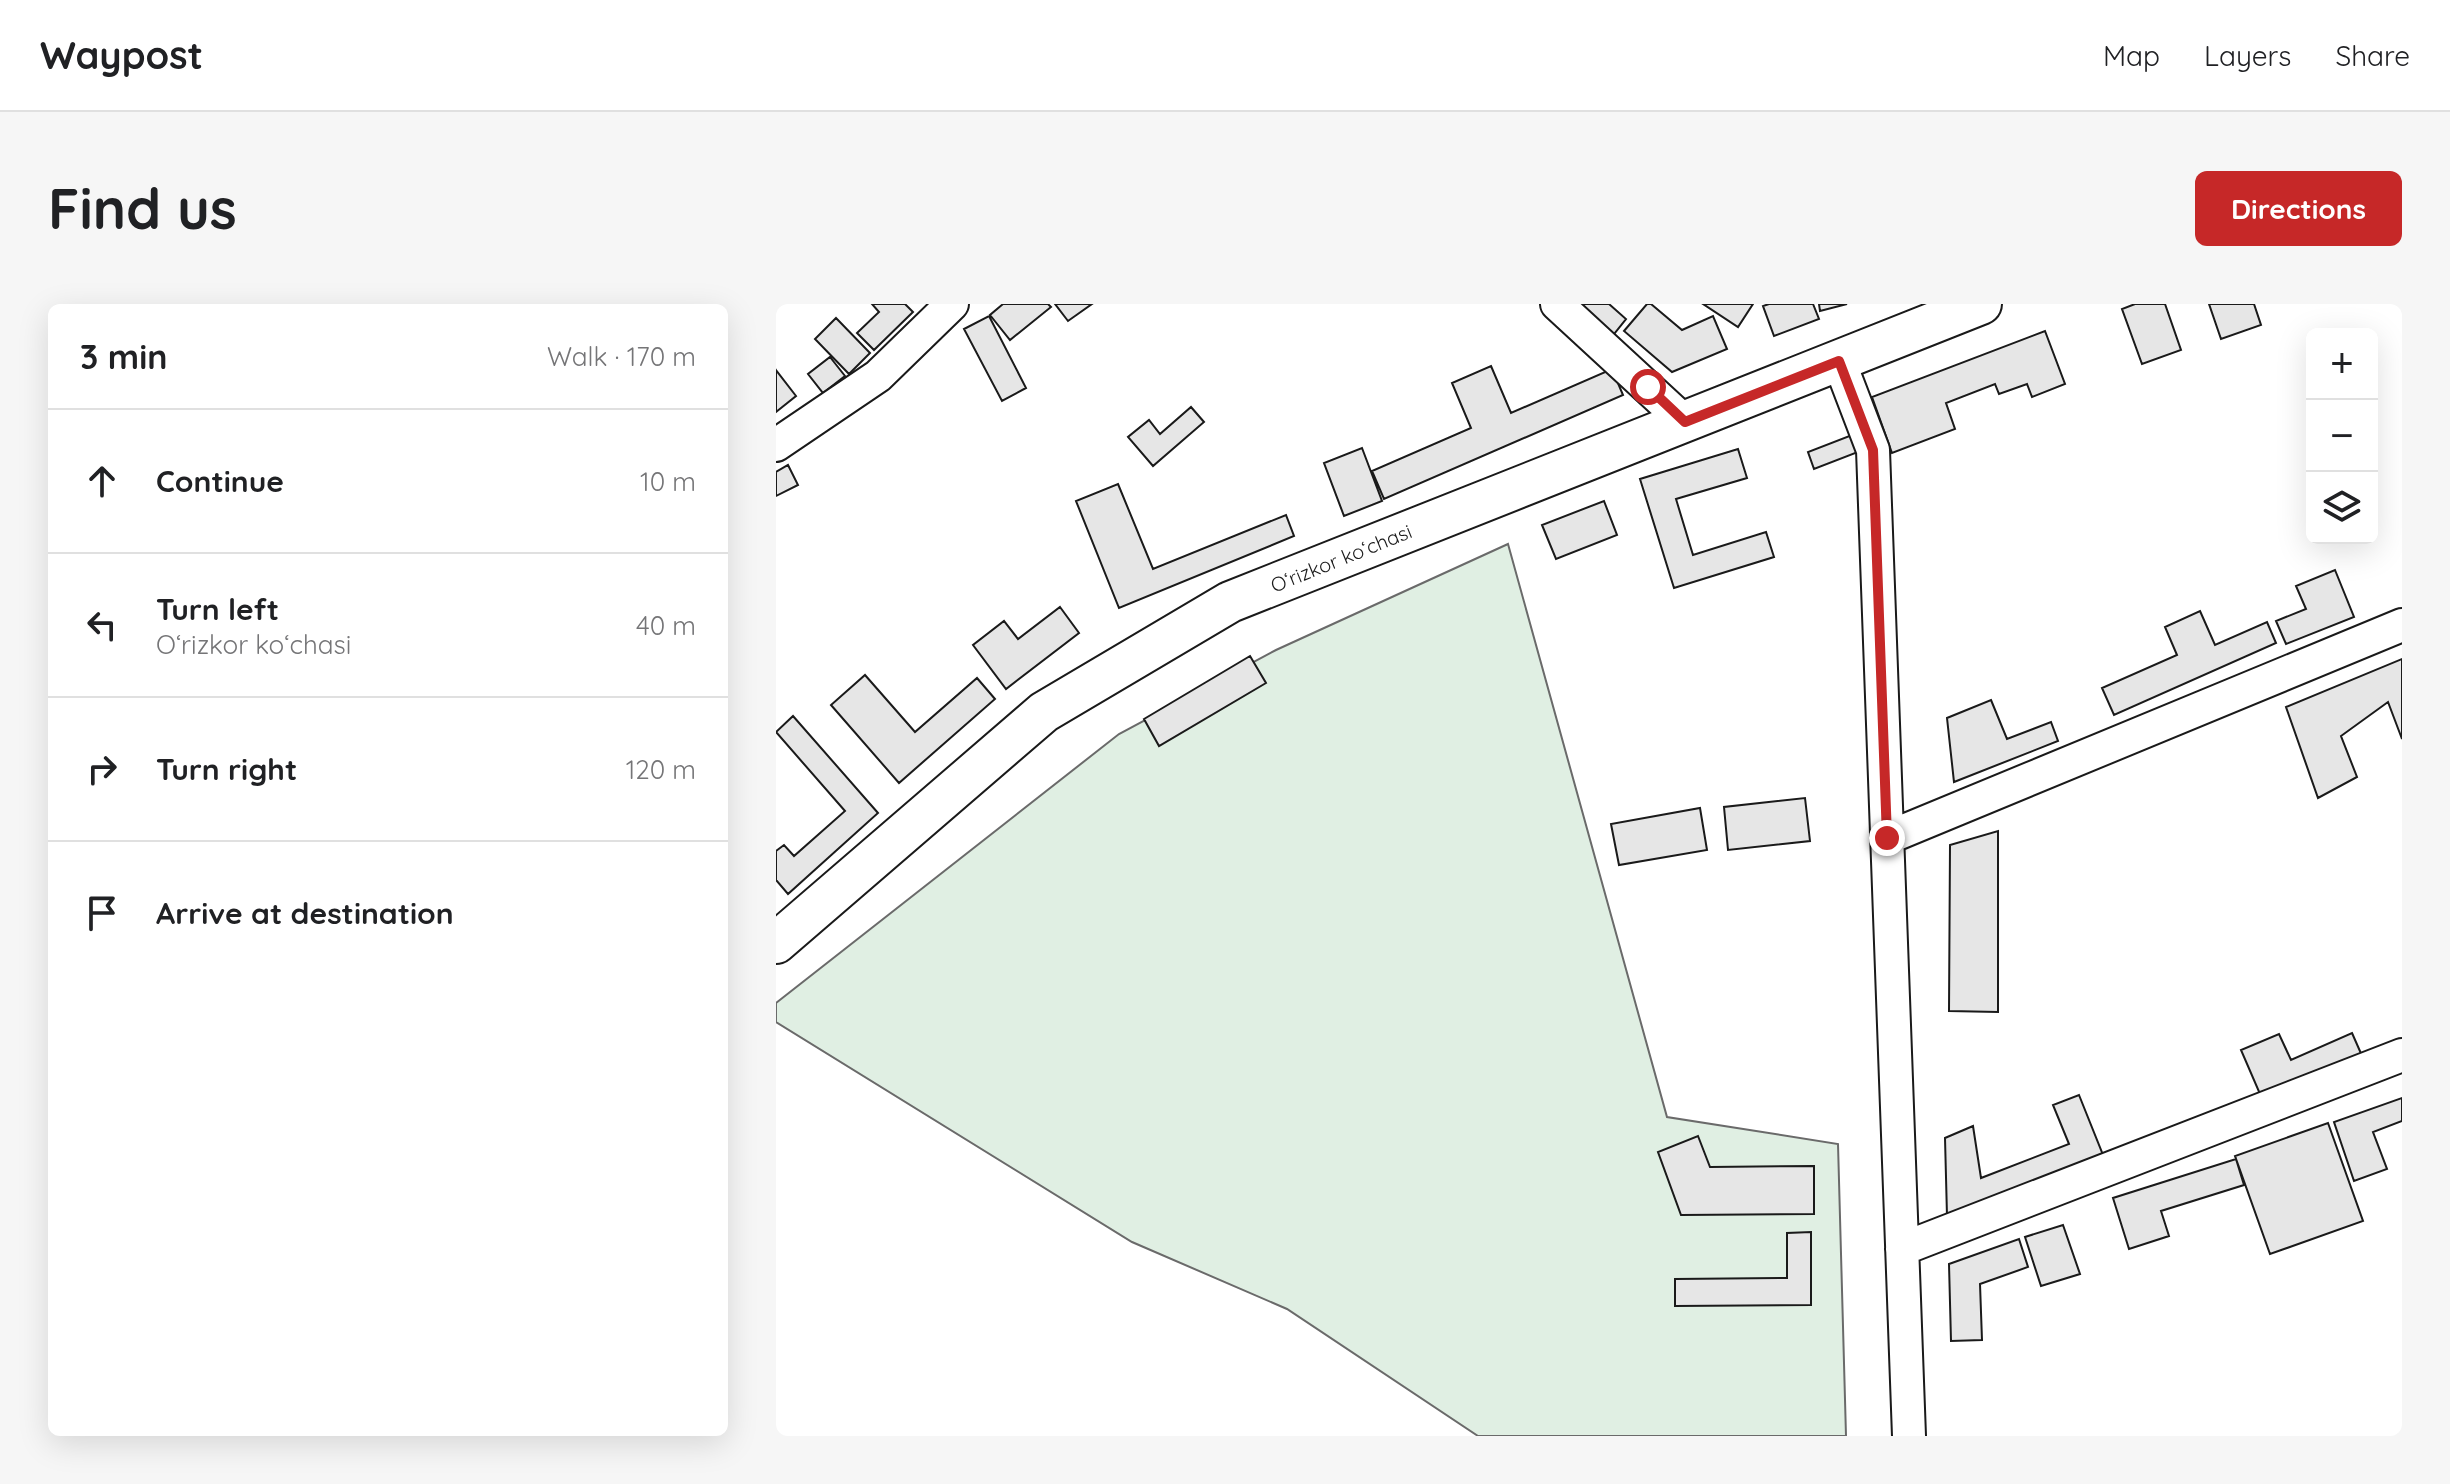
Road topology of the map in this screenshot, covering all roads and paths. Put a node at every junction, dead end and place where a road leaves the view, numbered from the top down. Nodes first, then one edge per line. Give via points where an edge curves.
1 (952, 304) edge
2 (1557, 304) edge
3 (1981, 304) edge
4 (1839, 361) junction
5 (1685, 422) junction
6 (776, 445) edge
7 (2402, 625) edge
8 (1887, 838) junction
9 (776, 943) edge
10 (2402, 1055) edge
11 (1902, 1249) junction
12 (1909, 1436) edge

1 - 6 street via 878,376
2 - 5 street
3 - 4 main road, Oʻrizkor koʻchasi
4 - 5 main road, Oʻrizkor koʻchasi
4 - 8 street via 1873,450
5 - 9 main road, Oʻrizkor koʻchasi via 1230,602 1044,712
7 - 8 street
8 - 11 street
10 - 11 street
11 - 12 street

